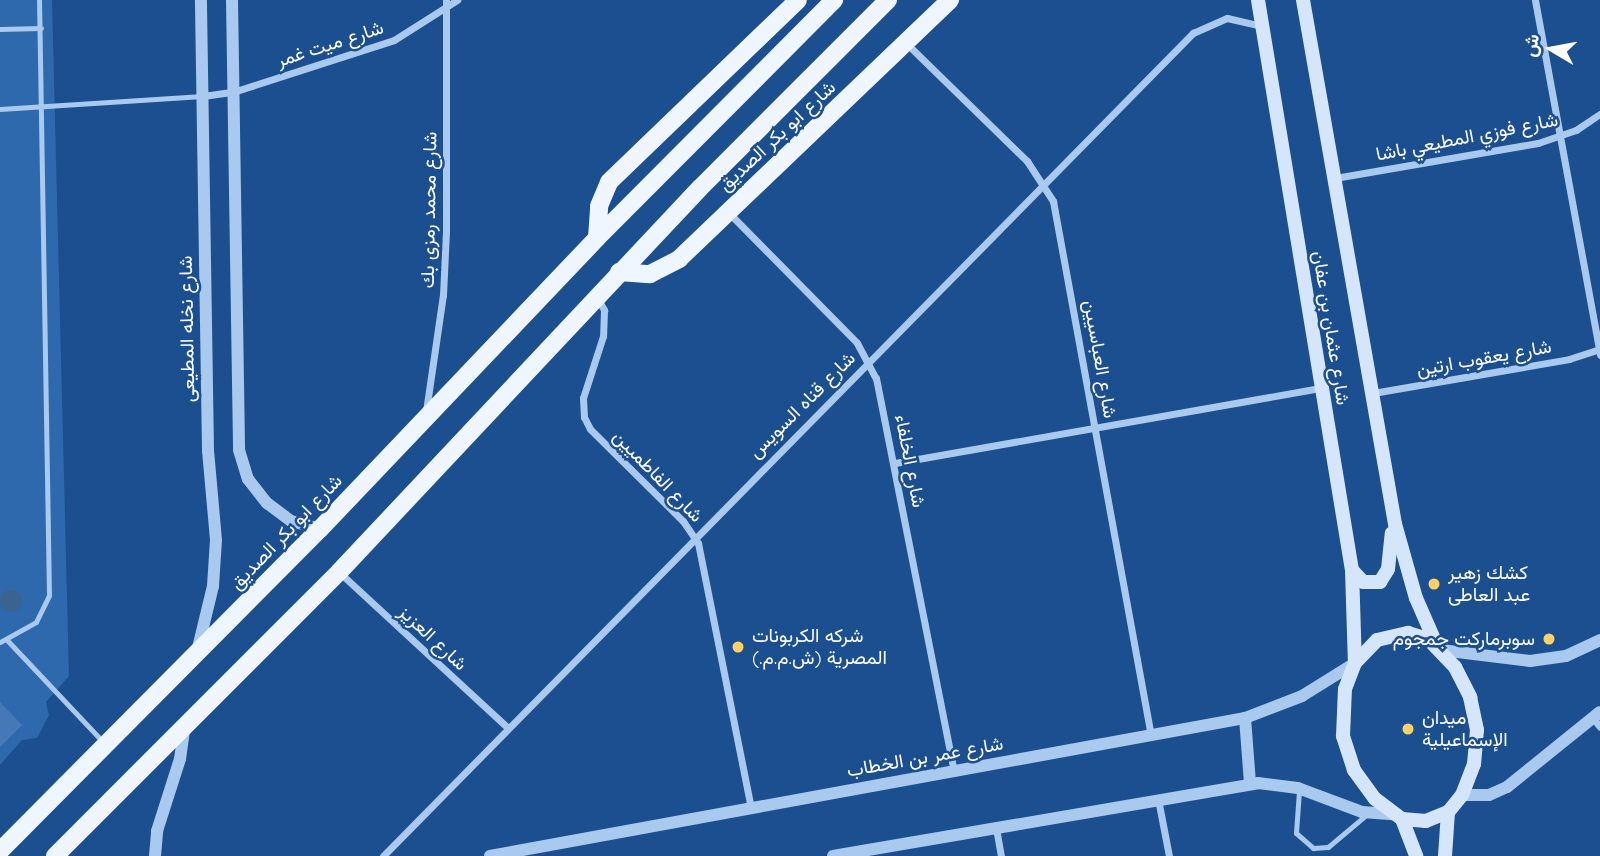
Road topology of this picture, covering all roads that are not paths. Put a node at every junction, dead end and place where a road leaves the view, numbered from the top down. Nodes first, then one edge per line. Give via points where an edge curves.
1 (40, 0) edge
2 (201, 0) edge
3 (232, 0) edge
4 (446, 0) edge
5 (457, 0) edge
6 (798, 0) edge
7 (834, 0) edge
8 (888, 0) edge
9 (950, 0) edge
10 (1258, 0) edge
11 (1303, 0) edge
12 (1535, 0) edge
13 (446, 10) junction
14 (1262, 27) junction
15 (41, 28) junction
16 (0, 29) edge
17 (906, 44) junction
18 (233, 92) junction
19 (203, 96) junction
20 (44, 107) junction
21 (0, 108) edge
22 (1600, 114) edge
23 (1559, 137) junction
24 (1335, 178) junction
25 (1044, 183) junction
26 (727, 211) junction
27 (597, 238) junction
28 (620, 272) junction
29 (597, 297) junction
30 (1600, 351) edge
31 (868, 360) junction
32 (1322, 387) junction
33 (1373, 393) junction
34 (424, 420) junction
35 (1096, 427) junction
36 (895, 463) junction
37 (1393, 512) junction
38 (320, 529) junction
39 (694, 536) junction
40 (1352, 569) junction
41 (339, 572) junction
42 (1600, 640) edge
43 (3, 641) edge
44 (1439, 648) junction
45 (196, 654) junction
46 (1355, 663) junction
47 (1245, 718) junction
48 (1598, 719) edge
49 (186, 724) junction
50 (507, 727) junction
51 (1151, 736) junction
52 (106, 745) junction
53 (954, 772) junction
54 (1250, 783) junction
55 (1298, 788) junction
56 (1462, 795) junction
57 (1158, 799) junction
58 (751, 809) junction
59 (1448, 812) junction
60 (1372, 814) junction
61 (1397, 816) junction
62 (996, 828) junction
63 (0, 851) edge
64 (55, 856) edge
65 (155, 856) edge
66 (383, 856) edge
67 (490, 856) edge
68 (833, 856) edge
69 (1001, 856) edge
70 (1168, 856) edge
71 (1416, 856) edge
72 (1445, 856) edge

1 - 15 lane
2 - 19 street, شارع نخله المطيعى
3 - 18 street
4 - 13 street, شارع محمد رمزى بك
5 - 13 street, شارع ميت غمر
6 - 27 main road via 609,182 597,214
7 - 27 main road, شارع ابو بكر الصديق
8 - 28 main road, شارع ابو بكر الصديق
9 - 17 main road, شارع ابو بكر الصديق
10 - 14 main road, شارع عثمان بن عفان
11 - 24 main road, شارع عثمان بن عفان
12 - 23 street
13 - 18 street, شارع ميت غمر via 394,40
13 - 34 street, شارع محمد رمزى بك via 445,257
14 - 25 street, شارع قناه السويس via 1227,18 1199,28
14 - 32 main road, شارع عثمان بن عفان
15 - 16 lane
15 - 20 lane
17 - 25 street, شارع العباسيين
17 - 26 main road, شارع ابو بكر الصديق
18 - 19 street, شارع ميت غمر
18 - 38 street via 239,450 248,479 267,503 291,521
19 - 20 lane
19 - 45 street, شارع نخله المطيعى via 208,440 216,540 209,609
20 - 21 lane
20 - 43 lane via 49,595 36,622
22 - 23 street, شارع فوزي المطيعي باشا
23 - 24 street, شارع فوزي المطيعي باشا
23 - 30 street
24 - 33 main road, شارع عثمان بن عفان
25 - 31 street, شارع قناه السويس
25 - 35 street, شارع العباسيين via 1059,220
26 - 28 main road, شارع ابو بكر الصديق via 673,264 642,275
26 - 31 street, شارع الخلفاء via 850,335
27 - 34 main road, شارع ابو بكر الصديق
28 - 29 main road, شارع ابو بكر الصديق
29 - 39 street, شارع الفاطميين via 604,310 603,336 583,398 584,417 590,429
29 - 41 main road, شارع ابو بكر الصديق
30 - 33 street, شارع يعقوب ارتين
31 - 36 street, شارع الخلفاء via 879,386
31 - 39 street, شارع قناه السويس
32 - 35 street
32 - 40 main road, شارع عثمان بن عفان
33 - 37 main road, شارع عثمان بن عفان
34 - 38 main road, شارع ابو بكر الصديق
35 - 36 street
35 - 51 street, شارع العباسيين
36 - 53 street, شارع الخلفاء
37 - 40 main road via 1390,564 1384,578 1367,583
37 - 44 main road, شارع عثمان بن عفان via 1408,574
38 - 45 main road, شارع ابو بكر الصديق
39 - 50 street, شارع قناه السويس
39 - 58 street, شارع الفاطميين via 702,556
40 - 46 main road, شارع عثمان بن عفان
41 - 49 main road, شارع ابو بكر الصديق
41 - 50 street, شارع العزيز
42 - 44 street via 1566,656 1530,661
43 - 52 lane
44 - 46 main road via 1408,633 1386,635
44 - 56 main road via 1461,676 1476,719 1476,753
45 - 52 main road, شارع ابو بكر الصديق
46 - 47 street, شارع عمر بن الخطاب via 1302,696
46 - 61 main road via 1343,700 1346,748 1360,780
47 - 51 street, شارع عمر بن الخطاب
47 - 54 street
48 - 56 street via 1507,787 1489,794
49 - 64 main road, شارع ابو بكر الصديق
49 - 65 street via 157,831
50 - 66 street, شارع قناه السويس
51 - 53 street, شارع عمر بن الخطاب
52 - 63 main road, شارع ابو بكر الصديق
53 - 58 street, شارع عمر بن الخطاب
54 - 55 street
54 - 57 street
55 - 60 street
55 - 60 lane via 1296,833 1313,848 1328,847 1350,825
56 - 59 main road
57 - 62 street
57 - 70 street
58 - 67 street, شارع عمر بن الخطاب
59 - 61 main road via 1426,821
59 - 72 main road
60 - 61 street
61 - 71 main road
62 - 68 street
62 - 69 street

